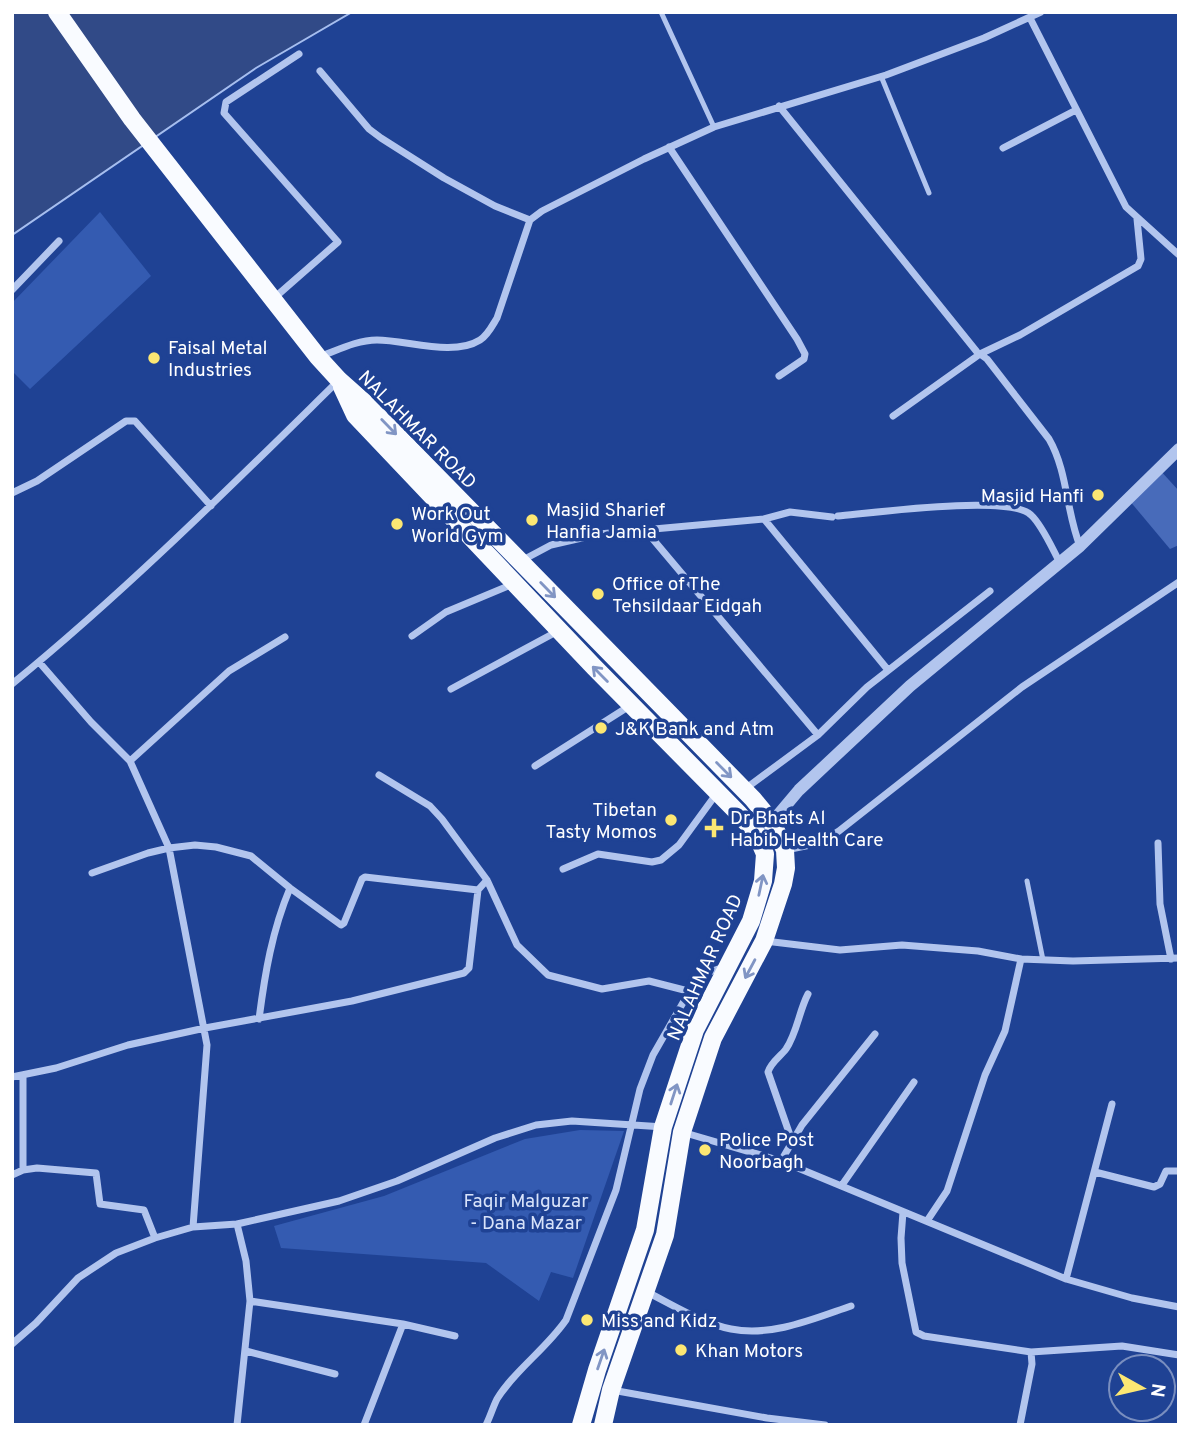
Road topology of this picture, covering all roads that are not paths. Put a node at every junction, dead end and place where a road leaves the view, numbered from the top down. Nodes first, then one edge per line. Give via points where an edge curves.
1 (57, 12) edge
2 (662, 12) edge
3 (1017, 12) edge
4 (1041, 12) edge
5 (1030, 18) junction
6 (1021, 22) junction
7 (299, 54) dead end
8 (320, 71) dead end
9 (881, 76) junction
10 (779, 106) junction
11 (1076, 110) junction
12 (713, 127) junction
13 (669, 147) junction
14 (1003, 148) dead end
15 (929, 193) dead end
16 (1137, 219) junction
17 (530, 220) junction
18 (59, 241) dead end
19 (1179, 255) edge
20 (12, 290) edge
21 (272, 299) junction
22 (980, 354) junction
23 (318, 357) junction
24 (779, 376) dead end
25 (339, 380) junction
26 (893, 416) dead end
27 (1179, 449) edge
28 (12, 493) edge
29 (211, 506) junction
30 (764, 519) junction
31 (646, 531) junction
32 (1080, 546) junction
33 (520, 561) junction
34 (1059, 561) junction
35 (514, 583) junction
36 (1179, 583) edge
37 (990, 591) dead end
38 (559, 631) junction
39 (412, 636) dead end
40 (285, 637) dead end
41 (39, 662) junction
42 (888, 670) junction
43 (12, 684) edge
44 (451, 689) dead end
45 (631, 705) junction
46 (818, 735) junction
47 (130, 761) junction
48 (535, 766) dead end
49 (379, 775) dead end
50 (744, 790) junction
51 (718, 792) junction
52 (772, 822) junction
53 (756, 833) junction
54 (1158, 843) dead end
55 (169, 848) junction
56 (785, 850) junction
57 (562, 869) dead end
58 (92, 873) dead end
59 (487, 880) junction
60 (1027, 881) dead end
61 (290, 888) junction
62 (478, 891) junction
63 (764, 941) junction
64 (1021, 959) junction
65 (1175, 959) edge
66 (1043, 960) junction
67 (728, 966) junction
68 (688, 991) junction
69 (808, 994) dead end
70 (259, 1019) junction
71 (205, 1028) junction
72 (875, 1034) dead end
73 (23, 1075) junction
74 (12, 1077) edge
75 (914, 1082) dead end
76 (1112, 1104) dead end
77 (633, 1124) junction
78 (663, 1127) junction
79 (682, 1132) junction
80 (792, 1141) junction
81 (781, 1161) junction
82 (23, 1170) junction
83 (1179, 1171) edge
84 (1095, 1172) junction
85 (12, 1175) edge
86 (842, 1185) junction
87 (903, 1212) junction
88 (927, 1221) junction
89 (237, 1224) junction
90 (193, 1227) junction
91 (155, 1238) junction
92 (1066, 1279) junction
93 (646, 1292) junction
94 (250, 1301) junction
95 (851, 1306) dead end
96 (1179, 1307) edge
97 (403, 1324) junction
98 (455, 1336) dead end
99 (12, 1344) edge
100 (246, 1351) junction
101 (1031, 1352) junction
102 (1179, 1355) edge
103 (335, 1374) dead end
104 (611, 1390) junction
105 (237, 1425) edge
106 (364, 1425) edge
107 (486, 1425) edge
108 (581, 1425) edge
109 (603, 1425) edge
110 (825, 1425) edge
111 (1020, 1425) edge

1 - 21 main road via 132,119
2 - 12 lane
3 - 6 street
4 - 5 street
5 - 6 street
5 - 11 street
6 - 9 street
7 - 21 street via 226,102 224,113 338,242
8 - 17 street via 381,138 444,178
9 - 10 street
9 - 15 lane
10 - 12 street
10 - 22 street
11 - 14 street
11 - 16 street via 1126,207
12 - 13 street
13 - 17 street
13 - 24 street via 805,354
16 - 19 street
16 - 22 street via 1138,265
17 - 23 street via 497,318 479,340 438,348 366,341
18 - 20 street
21 - 23 main road
22 - 26 street
22 - 32 street via 1056,451
23 - 25 main road
25 - 29 street
25 -> 33 main road, NALAHMAR ROAD
25 - 35 main road, NALAHMAR ROAD via 355,415
27 - 32 street
28 - 29 street via 126,421 135,421
29 - 41 street
30 - 31 street
30 - 34 street via 790,512 835,517 977,504 1021,510 1031,514
30 - 42 street
31 - 33 street via 599,534 551,545
31 - 46 street
32 - 34 street
33 -> 50 main road, NALAHMAR ROAD
34 - 52 street via 910,686 799,790
35 - 38 main road, NALAHMAR ROAD
35 - 39 street via 446,612
36 - 56 street via 1022,687 839,831 820,843
37 - 42 street
38 - 44 street
45 -> 38 main road, NALAHMAR ROAD
40 - 47 street via 229,671
41 - 43 street
41 - 47 street
42 - 46 street
45 - 48 street
45 - 51 main road, NALAHMAR ROAD
46 - 50 street
47 - 55 street
49 - 59 street via 430,806
50 - 52 main road, NALAHMAR ROAD
51 - 53 main road, NALAHMAR ROAD
51 - 57 street via 679,845 661,860 598,854
52 - 53 street
52 - 56 main road, NALAHMAR ROAD
67 -> 53 main road, NALAHMAR ROAD via 751,921 763,881 765,854
54 - 65 street via 1160,904
55 - 58 street
55 - 61 street via 195,845 245,854
55 - 71 street
56 - 63 main road, NALAHMAR ROAD via 783,884
59 - 62 street
59 - 68 street via 517,945 548,975 602,989 649,981
60 - 66 lane
61 - 62 street via 341,925 365,877
61 - 70 street via 270,943
62 - 70 street via 470,964 464,973
63 - 64 street via 840,950 902,945
63 -> 79 main road, NALAHMAR ROAD via 713,1038
64 - 66 street
64 - 88 street via 1006,1031 985,1075 947,1191
65 - 66 street
67 - 68 street via 704,974
78 -> 67 main road, NALAHMAR ROAD via 695,1030
68 - 77 street via 653,1055
69 - 80 street via 792,1037 768,1072
70 - 71 street
71 - 73 street
71 - 90 street via 207,1064
72 - 80 street
73 - 74 street
73 - 82 street
75 - 86 street
76 - 84 street
77 - 78 street
77 - 89 street via 572,1121 536,1125 339,1201
77 - 107 street via 616,1190 566,1320 511,1381
78 - 79 street
108 -> 78 main road, NALAHMAR ROAD via 645,1230
79 - 81 street
79 - 93 main road, NALAHMAR ROAD via 665,1235
80 - 81 street
81 - 86 street
82 - 85 street
82 - 91 street via 96,1173 100,1203 144,1210
83 - 84 street via 1166,1171 1154,1187
84 - 92 street
86 - 87 street
87 - 88 street
87 - 101 street via 902,1263 916,1332
88 - 92 street
89 - 90 street
89 - 94 street
90 - 91 street
91 - 99 street via 116,1252 78,1278
92 - 96 street
93 - 95 street via 731,1329 764,1331 794,1326
93 - 104 main road, NALAHMAR ROAD
94 - 97 street
94 - 100 street
97 - 98 street
97 - 106 street
100 - 103 street
100 - 105 street
101 - 102 street via 1122,1346
101 - 111 street
104 - 109 main road, NALAHMAR ROAD
104 - 110 street

